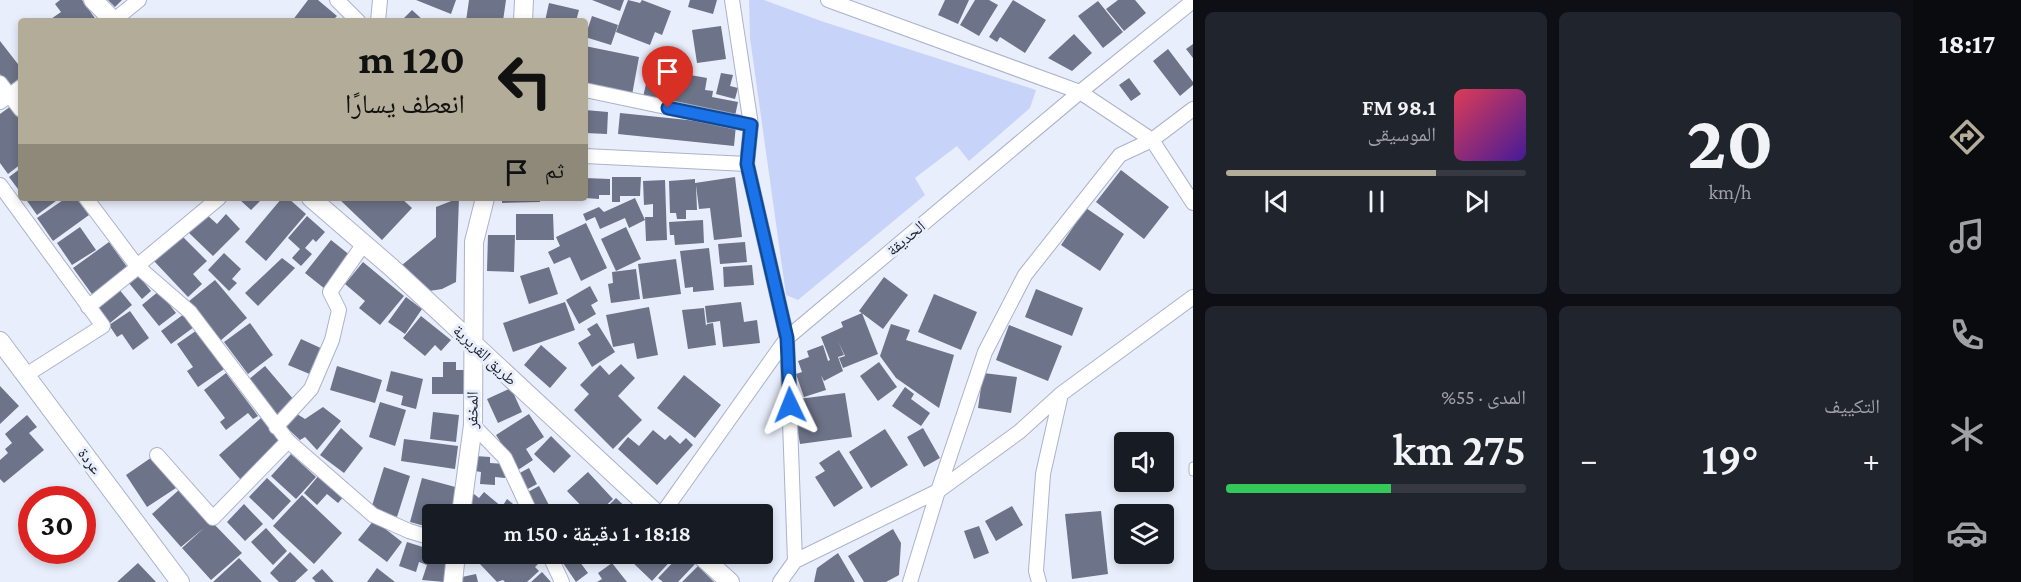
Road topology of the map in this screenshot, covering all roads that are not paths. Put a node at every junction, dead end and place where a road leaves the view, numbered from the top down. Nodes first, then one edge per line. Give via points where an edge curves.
1 (93, 0) edge
2 (139, 0) edge
3 (337, 0) edge
4 (381, 0) edge
5 (524, 0) edge
6 (732, 0) edge
7 (828, 0) edge
8 (1193, 2) edge
9 (111, 18) edge
10 (118, 18) edge
11 (355, 18) edge
12 (378, 18) edge
13 (523, 18) edge
14 (0, 83) edge
15 (588, 91) edge
16 (1080, 92) junction
17 (10, 95) edge
18 (1193, 109) edge
19 (751, 125) junction
20 (1152, 140) junction
21 (588, 156) edge
22 (747, 164) junction
23 (0, 185) edge
24 (88, 201) edge
25 (215, 201) edge
26 (314, 201) edge
27 (484, 201) edge
28 (1193, 203) edge
29 (363, 245) junction
30 (137, 266) junction
31 (1193, 297) edge
32 (88, 307) junction
33 (787, 338) junction
34 (0, 341) edge
35 (472, 344) junction
36 (26, 375) junction
37 (1061, 394) junction
38 (473, 425) junction
39 (276, 427) junction
40 (288, 441) junction
41 (157, 455) dead end
42 (1193, 466) edge
43 (1193, 472) edge
44 (938, 491) junction
45 (462, 504) edge
46 (526, 504) edge
47 (646, 504) edge
48 (669, 504) edge
49 (422, 535) edge
50 (795, 561) junction
51 (455, 564) edge
52 (554, 564) edge
53 (710, 564) edge
54 (180, 582) edge
55 (453, 582) edge
56 (562, 582) edge
57 (730, 582) edge
58 (780, 582) edge
59 (910, 582) edge
60 (1039, 582) edge

1 - 9 street
2 - 10 street
3 - 11 street
4 - 12 street
5 - 13 street
6 - 19 street
7 - 16 street
8 - 16 street, الحديقة
14 - 17 street
15 - 19 street
16 - 20 street
16 - 33 street, الحديقة
18 - 20 street
19 - 22 street
20 - 28 street
20 - 44 street via 1120,155 1025,275 985,352
21 - 22 street
22 - 33 street
23 - 32 street
24 - 30 street
25 - 30 street
26 - 29 street, طريق القريرية
27 - 35 street, المخفر via 474,242
29 - 35 street, طريق القريرية
29 - 39 street via 330,292 339,310 332,340 311,389
30 - 32 street
30 - 39 street via 190,312
31 - 37 street
32 - 36 street via 103,326
33 - 48 street, الحديقة
33 - 50 street
34 - 36 street, عردة
35 - 38 street, المخفر
35 - 47 street, طريق القريرية
36 - 54 street, عردة
37 - 44 street via 1019,432
37 - 60 street via 1043,474 1036,572
38 - 45 street, المخفر
38 - 46 street via 505,458
39 - 40 street
40 - 41 street via 213,518
40 - 49 street via 374,515
42 - 43 lane
44 - 50 street
44 - 59 street
50 - 58 street
51 - 55 street
52 - 56 street
53 - 57 street

